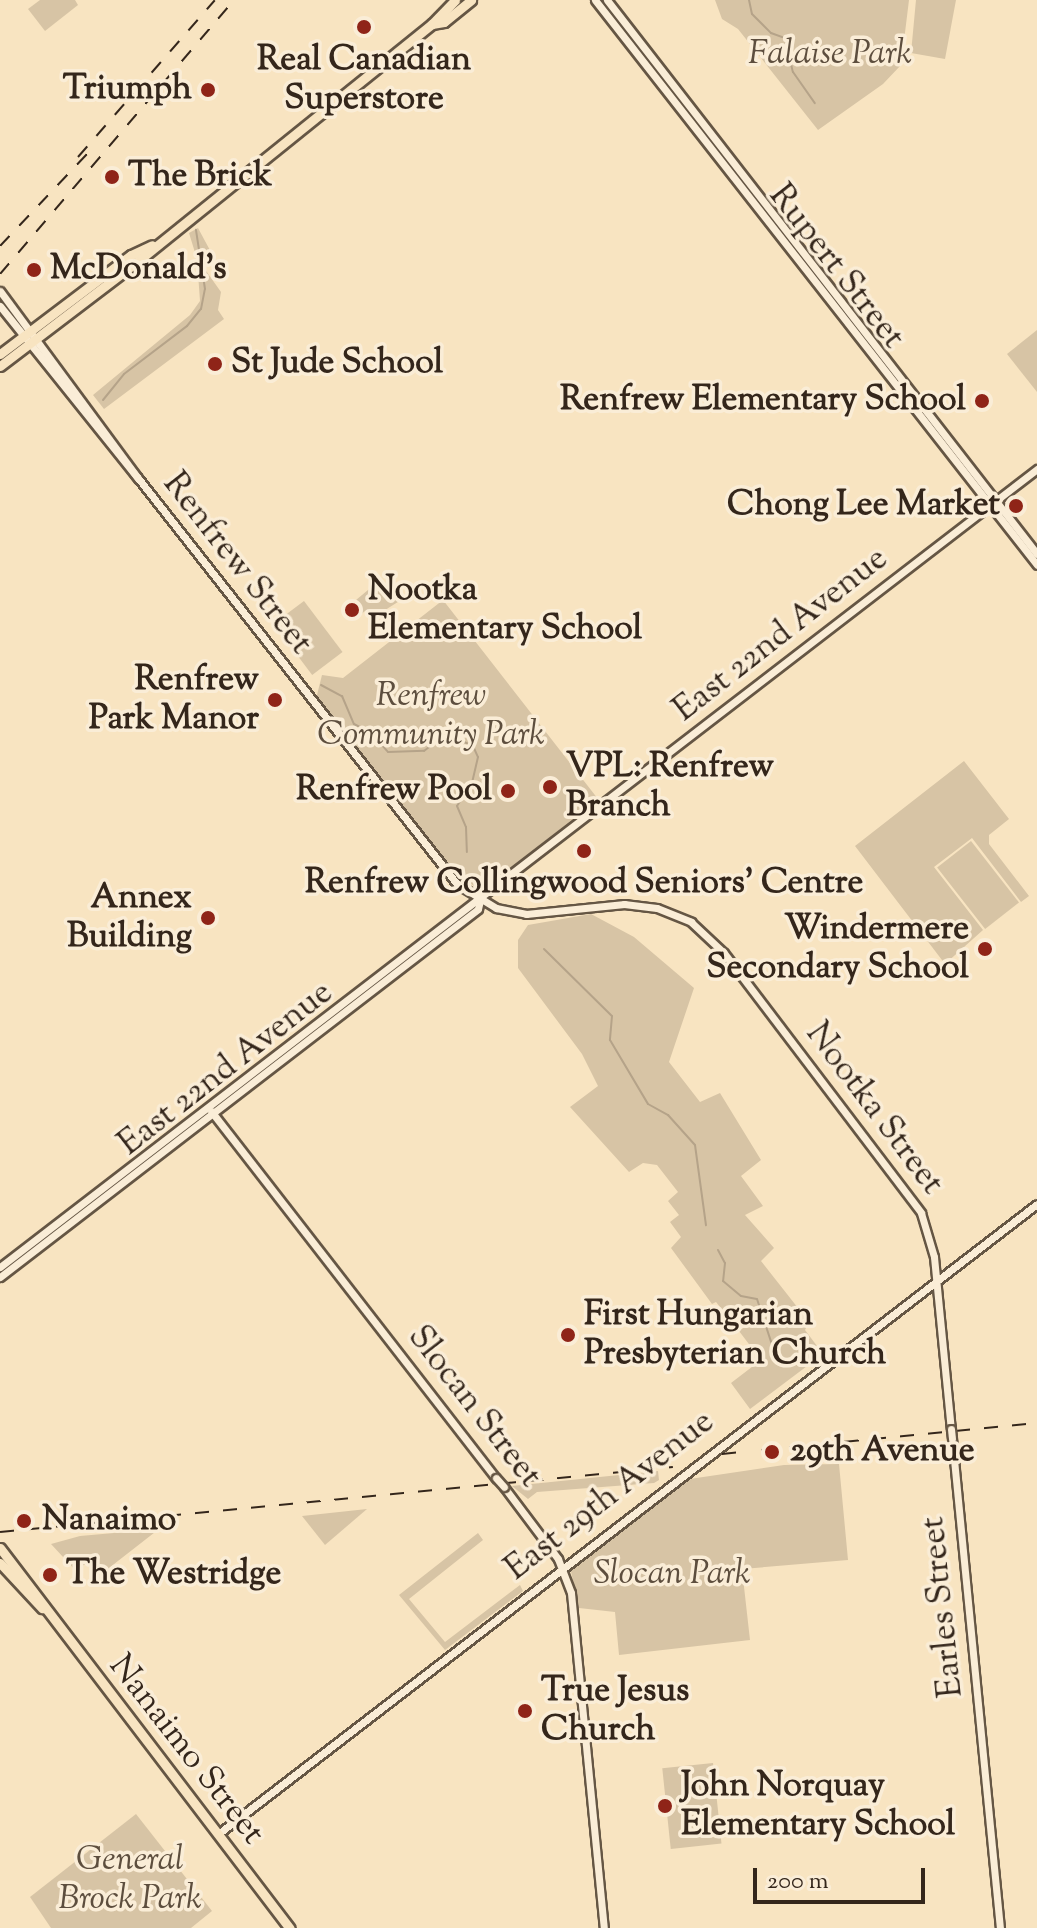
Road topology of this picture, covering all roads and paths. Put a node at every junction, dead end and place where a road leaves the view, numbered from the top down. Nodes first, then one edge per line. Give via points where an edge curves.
1 (455, 0) edge
2 (471, 0) edge
3 (595, 0) edge
4 (607, 0) edge
5 (432, 24) junction
6 (0, 291) edge
7 (0, 306) edge
8 (30, 337) junction
9 (0, 354) edge
10 (0, 366) edge
11 (1037, 469) edge
12 (993, 503) junction
13 (1037, 554) edge
14 (1037, 565) edge
15 (480, 900) junction
16 (209, 1109) junction
17 (1037, 1204) edge
18 (0, 1267) edge
19 (0, 1277) edge
20 (936, 1282) junction
21 (0, 1548) edge
22 (0, 1563) edge
23 (562, 1566) junction
24 (42, 1608) junction
25 (218, 1834) junction
26 (288, 1927) edge
27 (604, 1928) edge
28 (1000, 1928) edge

1 - 5 main road
2 - 5 main road via 444,22
3 - 12 street, Rupert Street
4 - 12 street, Rupert Street
5 - 8 main road
6 - 8 street, Renfrew Street
7 - 8 street, Renfrew Street
8 - 9 main road
8 - 10 main road
8 - 15 street, Renfrew Street via 424,846 457,884
11 - 12 street, East 22nd Avenue
12 - 13 street, Rupert Street
12 - 14 street, Rupert Street
12 - 15 street, East 22nd Avenue
15 - 16 street, East 22nd Avenue
15 - 20 street, Nootka Street via 526,914 624,904 676,914 724,953 907,1191 927,1226
16 - 18 street, East 22nd Avenue
16 - 19 street, East 22nd Avenue
16 - 23 street, Slocan Street, bridge
17 - 20 street, East 29th Avenue
20 - 23 street, East 29th Avenue
20 - 28 street, Earles Street, bridge
21 - 24 main road, Nanaimo Street
22 - 24 main road, Nanaimo Street
23 - 25 street, East 29th Avenue
23 - 27 street, Slocan Street via 574,1613
24 - 25 main road, Nanaimo Street
25 - 26 main road, Nanaimo Street

